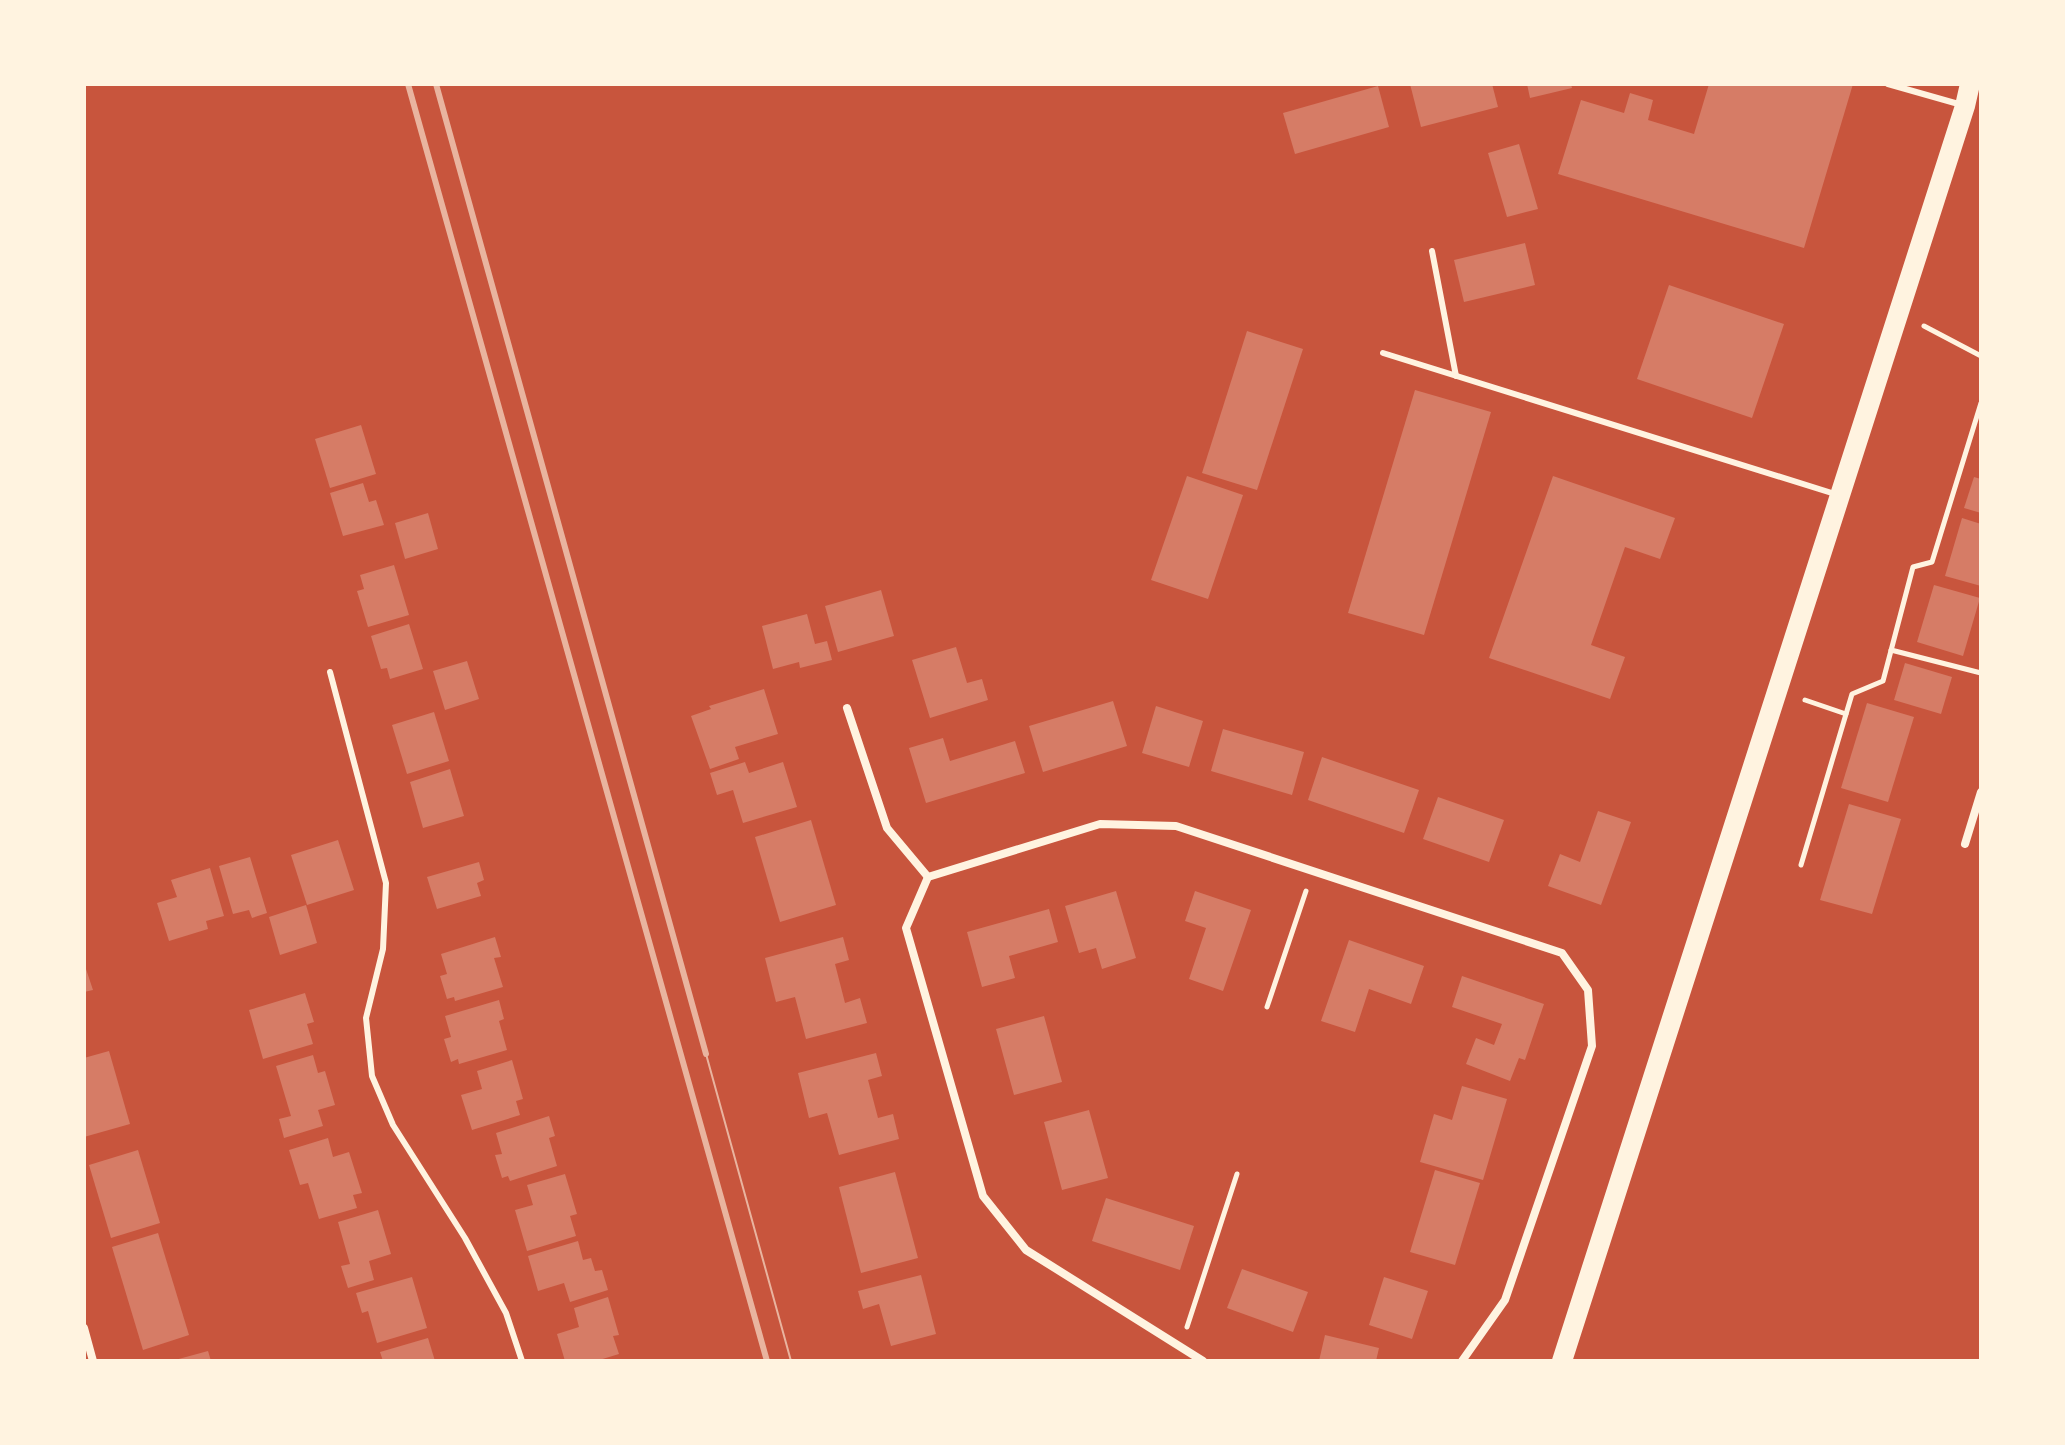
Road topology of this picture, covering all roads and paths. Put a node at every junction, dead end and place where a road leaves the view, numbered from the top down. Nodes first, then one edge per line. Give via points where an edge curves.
1 (1888, 84) edge
2 (1970, 84) edge
3 (1965, 106) junction
4 (1432, 251) dead end
5 (1898, 313) junction
6 (1383, 353) dead end
7 (1981, 356) edge
8 (1456, 376) junction
9 (1981, 403) edge
10 (1839, 495) junction
11 (1891, 650) junction
12 (330, 672) dead end
13 (1981, 673) edge
14 (1803, 699) dead end
15 (847, 708) dead end
16 (1846, 714) junction
17 (1981, 792) edge
18 (1965, 844) dead end
19 (1801, 865) dead end
20 (1313, 871) junction
21 (928, 877) junction
22 (1267, 1007) dead end
23 (1237, 1174) dead end
24 (84, 1328) edge
25 (1180, 1347) junction
26 (93, 1361) edge
27 (522, 1361) edge
28 (1203, 1361) edge
29 (1462, 1361) edge
30 (1562, 1361) edge

1 - 3 lane
2 - 3 main road
3 - 5 main road
4 - 8 lane
5 - 7 path
5 - 10 main road
6 - 8 lane
8 - 10 lane
9 - 11 path via 1932,562 1913,567
10 - 30 main road
11 - 13 path
11 - 16 path via 1883,681 1852,694
12 - 27 lane via 386,883 383,949 366,1018 372,1076 393,1125 506,1313
14 - 16 path
15 - 21 street via 887,828
16 - 19 path
17 - 18 street
20 - 21 street via 1176,826 1100,824
20 - 22 path
20 - 29 street via 1562,953 1588,990 1592,1046 1505,1300
21 - 25 street via 906,928 983,1196 1026,1250
23 - 25 path
24 - 26 street
25 - 28 street

